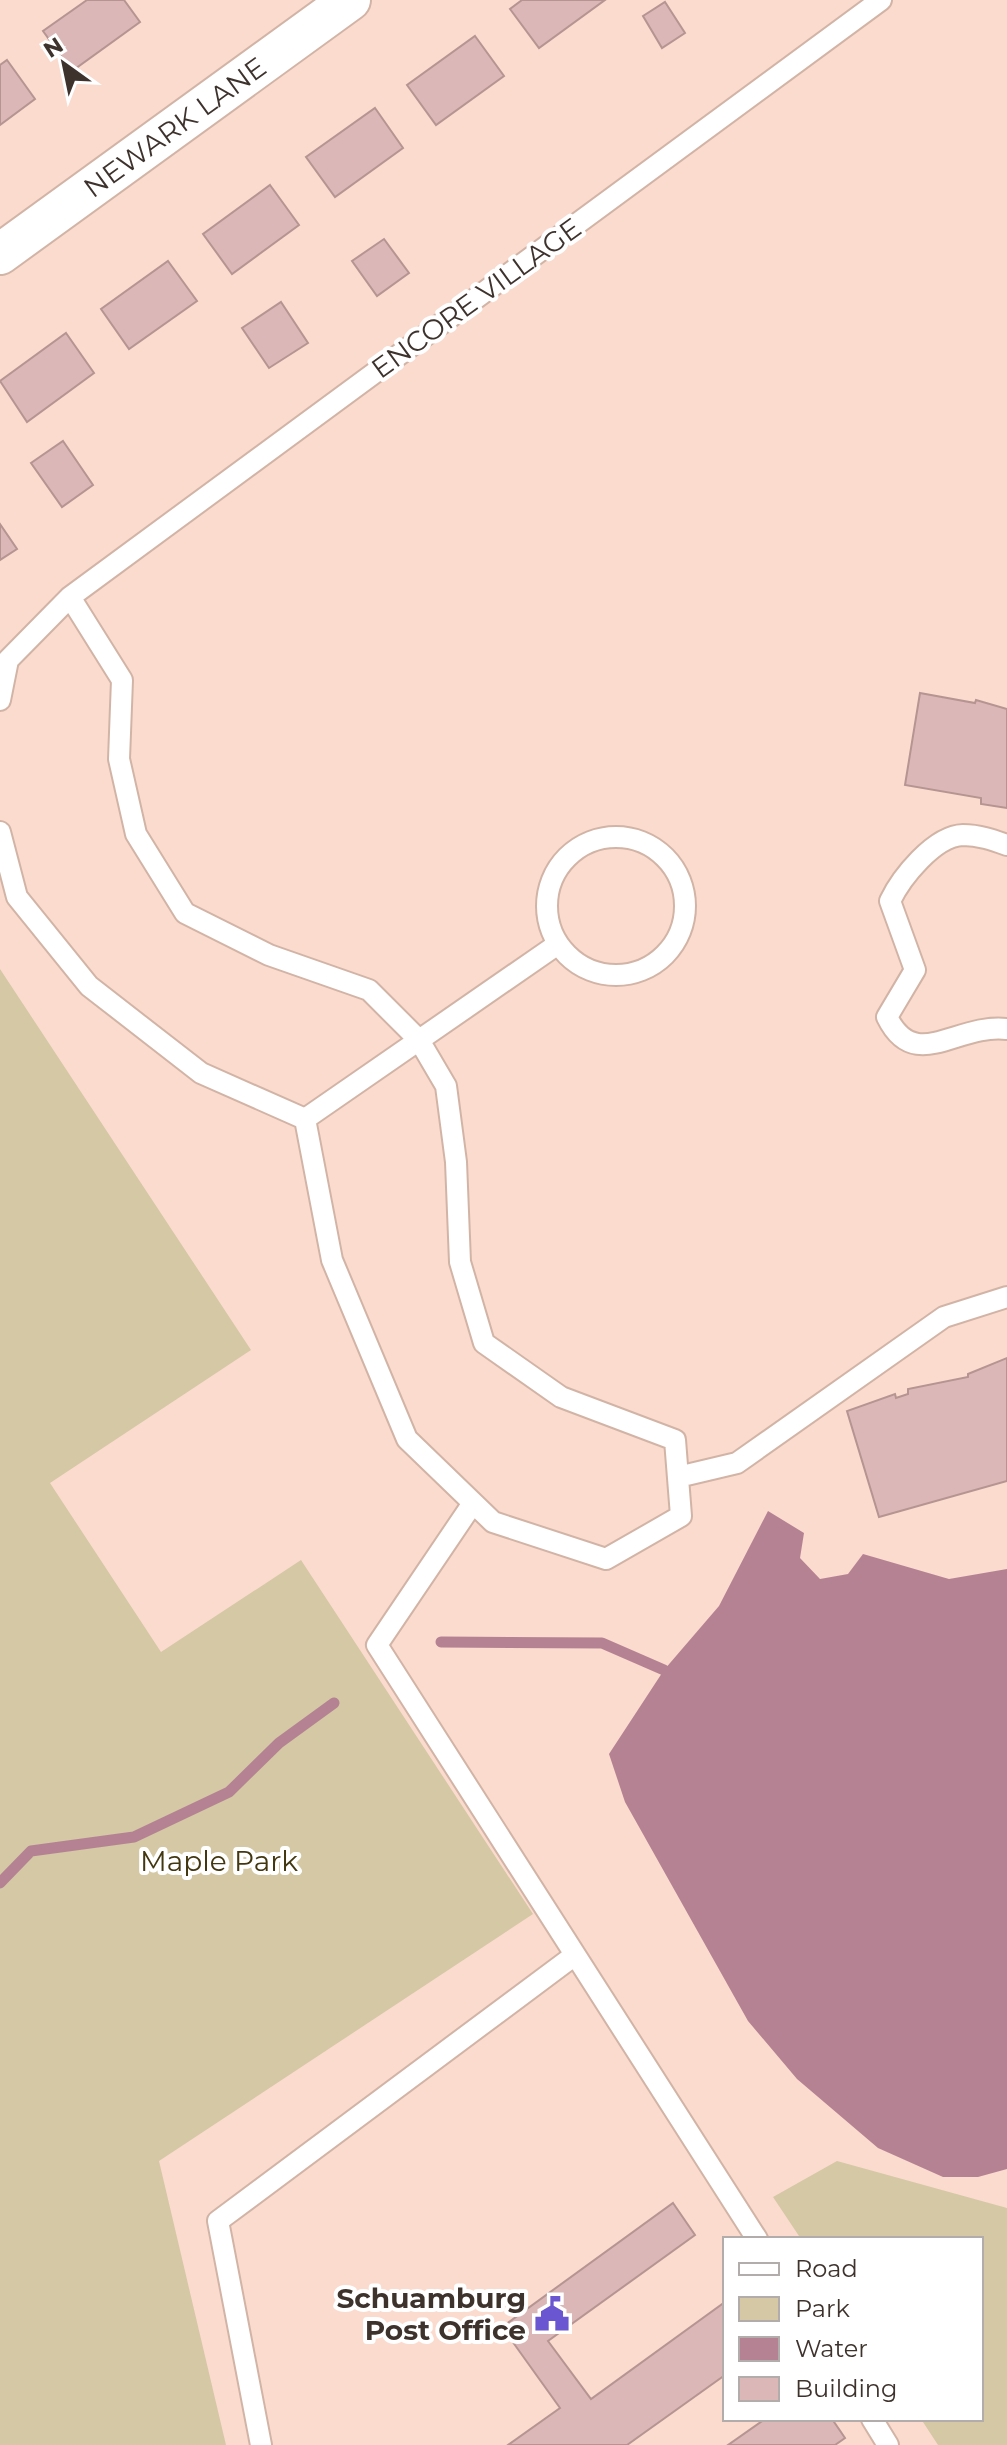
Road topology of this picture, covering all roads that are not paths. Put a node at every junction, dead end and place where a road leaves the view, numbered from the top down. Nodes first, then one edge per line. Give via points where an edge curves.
1 (350, 0) edge
2 (881, 0) edge
3 (0, 254) edge
4 (70, 597) junction
5 (0, 700) edge
6 (0, 832) edge
7 (1007, 845) edge
8 (4, 860) edge
9 (558, 944) junction
10 (1007, 1029) edge
11 (419, 1040) junction
12 (305, 1119) junction
13 (1007, 1297) edge
14 (678, 1477) junction
15 (473, 1503) junction
16 (575, 1955) junction
17 (756, 2237) edge
18 (873, 2421) edge
19 (261, 2445) edge
20 (888, 2445) edge

1 - 3 street, NEWARK LANE
2 - 4 lane, ENCORE VILLAGE
4 - 5 lane, ENCORE VILLAGE via 8,660
4 - 11 lane via 122,680 119,759 136,834 185,913 269,955 369,990
6 - 8 lane
7 - 10 lane via 960,835 911,866 900,881 890,901 915,970 887,1017 897,1037 917,1047 992,1027
8 - 12 lane via 17,897 89,986 201,1073
9 - 9 lane via 573,960 603,973 636,972 655,963 677,938 686,907 672,864 655,847 621,837 587,843 567,856 553,876 547,899
9 - 11 lane
11 - 12 lane
11 - 14 lane via 446,1086 460,1262 484,1343 561,1397 675,1440
12 - 15 lane via 332,1260 407,1439
13 - 14 lane via 944,1317 737,1463
14 - 15 lane via 681,1516 606,1559 493,1522
15 - 16 lane via 377,1645
16 - 17 lane
16 - 19 lane via 218,2221
18 - 20 lane

